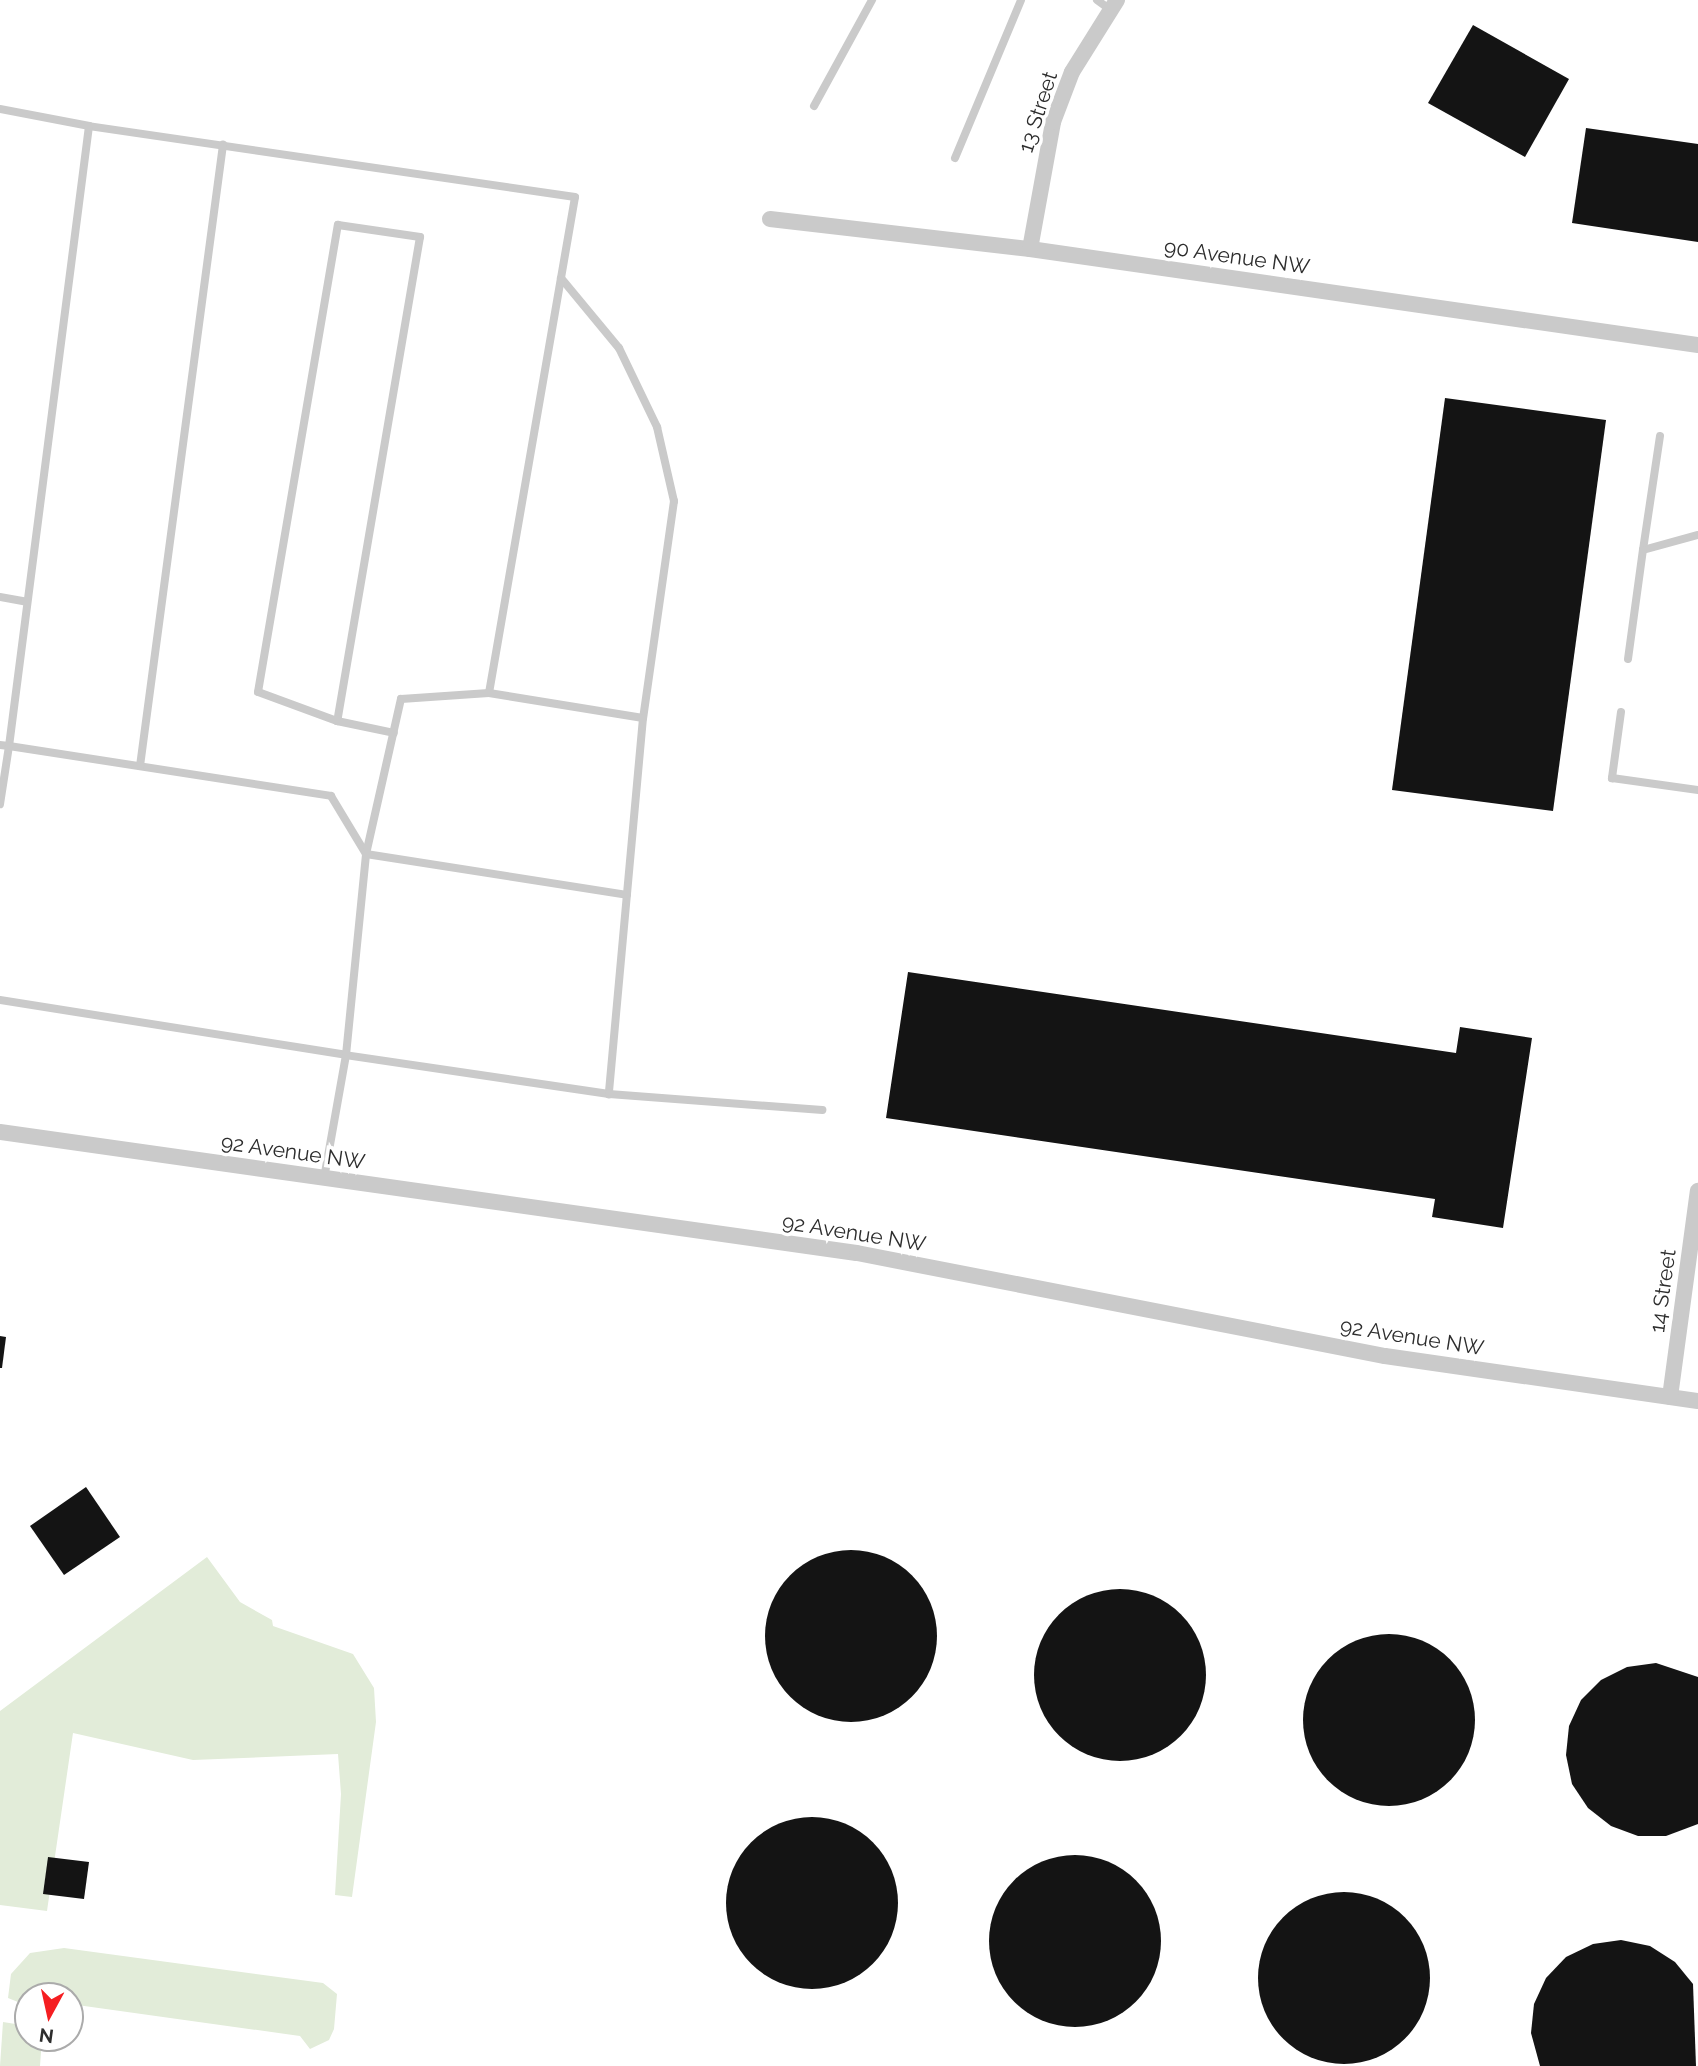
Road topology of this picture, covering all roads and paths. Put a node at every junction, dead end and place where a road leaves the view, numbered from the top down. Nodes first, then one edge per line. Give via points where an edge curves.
1 (872, 0) edge
2 (1021, 0) edge
3 (1097, 0) edge
4 (1114, 5) edge
5 (814, 106) dead end
6 (0, 110) edge
7 (89, 125) junction
8 (223, 145) junction
9 (955, 158) dead end
10 (770, 219) dead end
11 (1030, 249) junction
12 (561, 278) junction
13 (1698, 345) edge
14 (1660, 436) dead end
15 (1698, 535) edge
16 (1643, 550) junction
17 (0, 597) edge
18 (27, 601) junction
19 (1628, 659) dead end
20 (489, 693) junction
21 (1621, 712) dead end
22 (643, 718) junction
23 (337, 721) junction
24 (394, 733) junction
25 (4, 746) edge
26 (140, 766) junction
27 (1698, 789) edge
28 (0, 804) edge
29 (366, 854) junction
30 (627, 895) junction
31 (0, 1000) edge
32 (346, 1055) junction
33 (609, 1094) junction
34 (822, 1110) dead end
35 (0, 1132) edge
36 (324, 1178) junction
37 (1698, 1191) edge
38 (1670, 1397) junction
39 (1698, 1401) edge

1 - 5 lane
2 - 9 lane
3 - 4 lane
4 - 11 street, 13 Street via 1072,72 1053,122
6 - 7 lane
7 - 8 lane
7 - 18 lane
8 - 12 lane via 575,197
8 - 26 lane
10 - 11 street, 90 Avenue NW
11 - 13 street, 90 Avenue NW
12 - 20 lane
12 - 22 lane via 619,348 657,427 674,501
14 - 16 lane
15 - 16 lane
16 - 19 lane
17 - 18 lane
18 - 25 lane
20 - 22 lane
20 - 24 lane via 401,699
21 - 27 lane via 1612,778
22 - 30 lane
23 - 23 lane via 420,237 338,225 258,692
23 - 24 lane
24 - 29 lane
25 - 26 lane
25 - 28 lane
26 - 29 lane via 331,796
29 - 30 lane
29 - 32 lane
30 - 33 lane
31 - 32 lane
32 - 33 lane
32 - 36 lane
33 - 34 lane
35 - 36 street, 92 Avenue NW
36 - 38 street, 92 Avenue NW via 857,1253 1385,1356
37 - 38 street, 14 Street
38 - 39 street, 92 Avenue NW

